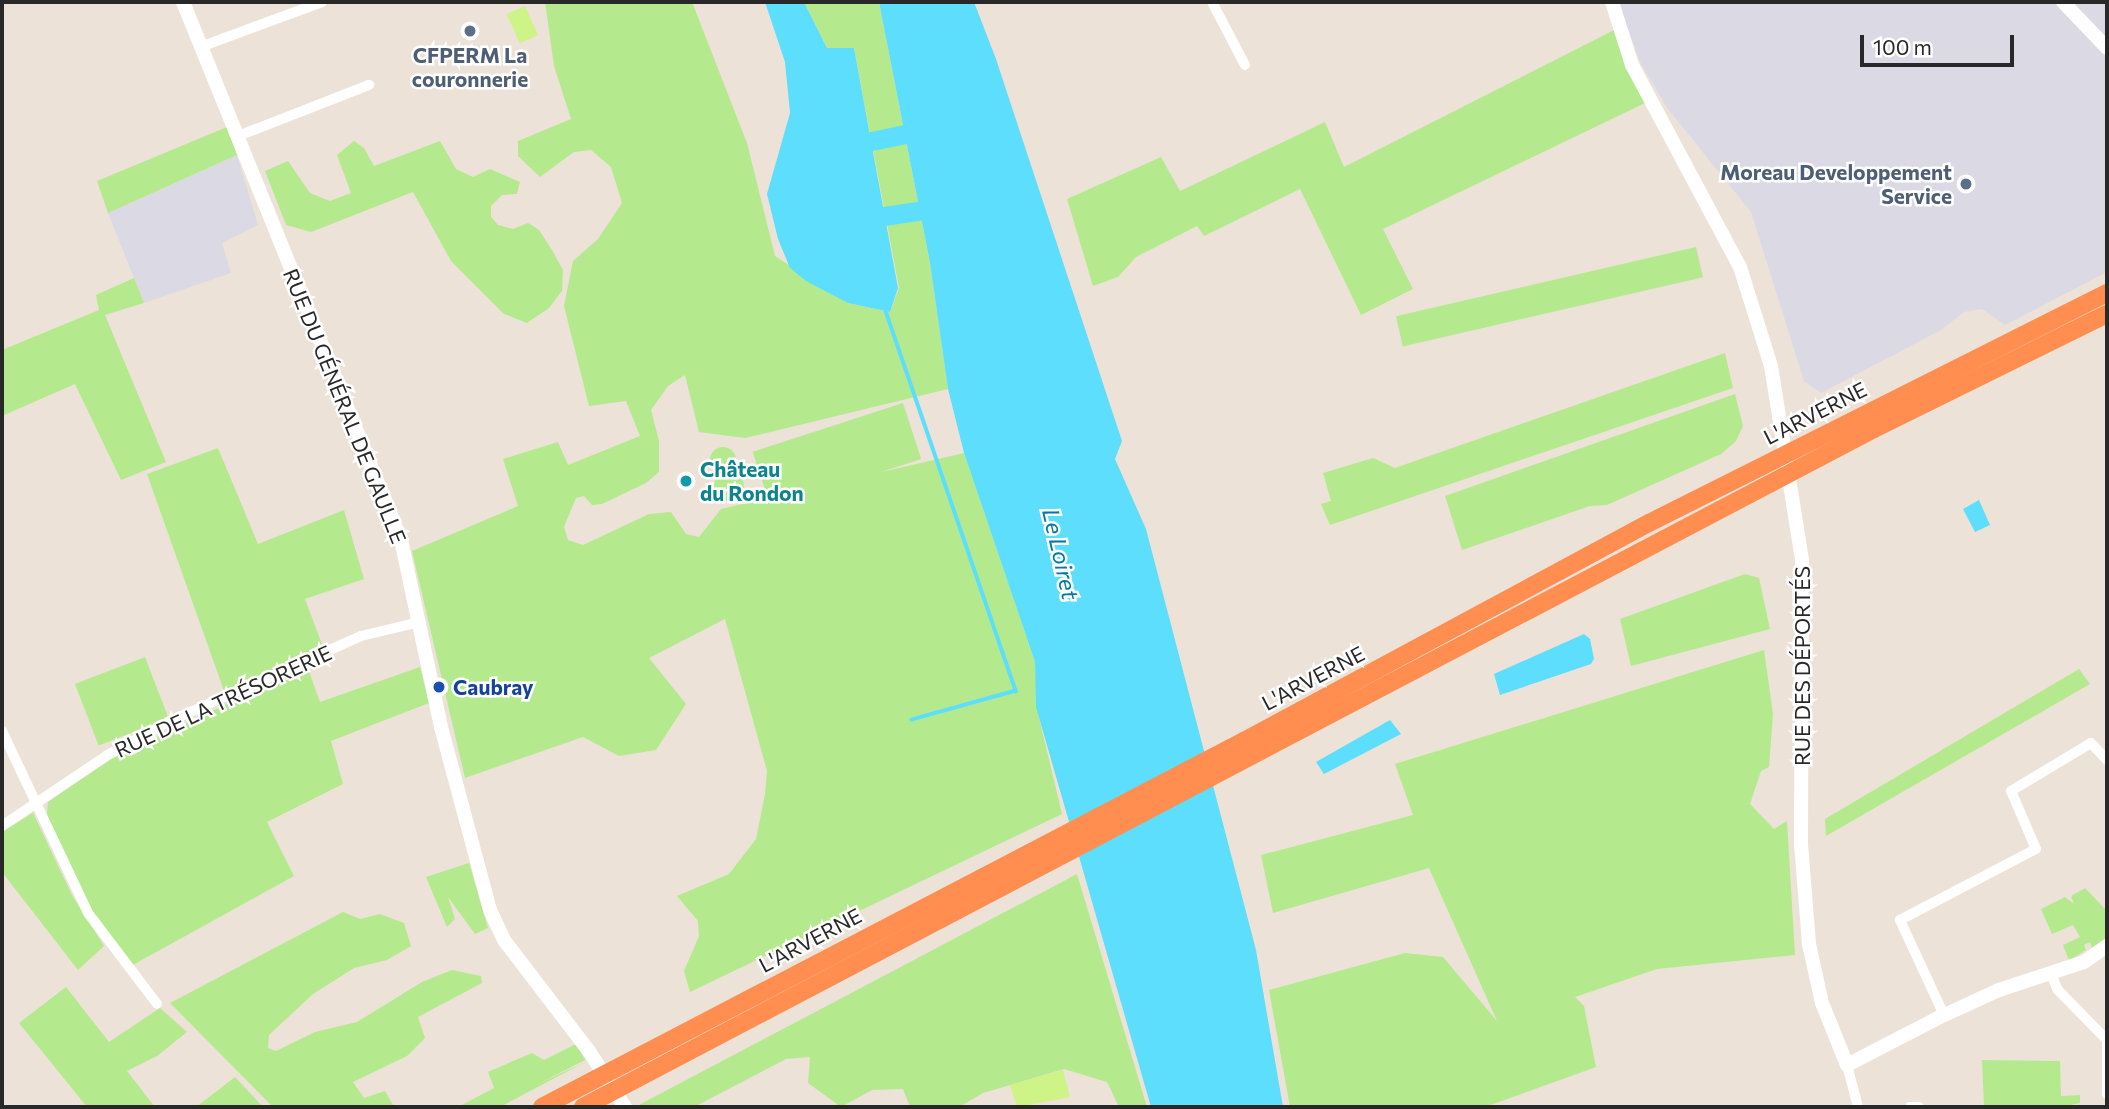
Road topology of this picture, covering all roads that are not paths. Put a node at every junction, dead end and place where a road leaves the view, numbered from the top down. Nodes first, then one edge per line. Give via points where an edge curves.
1 (183, 2) edge
2 (322, 2) edge
3 (1212, 2) edge
4 (1612, 2) edge
5 (2063, 2) edge
6 (202, 46) junction
7 (2107, 48) edge
8 (1245, 65) dead end
9 (369, 85) dead end
10 (238, 136) junction
11 (2107, 293) edge
12 (2107, 314) edge
13 (420, 622) junction
14 (2, 731) edge
15 (2107, 760) edge
16 (38, 802) junction
17 (2, 826) edge
18 (2107, 946) edge
19 (2052, 973) junction
20 (158, 1004) dead end
21 (1944, 1015) junction
22 (2107, 1040) edge
23 (1847, 1065) junction
24 (2107, 1094) edge
25 (542, 1107) edge
26 (583, 1107) edge
27 (625, 1107) edge
28 (1858, 1107) edge
29 (1910, 1107) edge
30 (1919, 1107) edge

1 - 6 street, RUE DU GÉNÉRAL DE GAULLE
2 - 6 street
3 - 8 street
4 - 23 street, RUE DES DÉPORTÉS via 1632,65 1704,192 1762,328 1781,421 1804,594 1805,895 1822,1003
5 - 7 street
6 - 10 street, RUE DU GÉNÉRAL DE GAULLE
9 - 10 street
10 - 13 street, RUE DU GÉNÉRAL DE GAULLE via 389,505
11 - 25 highway, L'ARVERNE via 1649,523 1244,741
12 - 26 highway, L'ARVERNE via 1874,429
13 - 16 street, RUE DE LA TRÉSORERIE via 361,636 168,722 106,756
13 - 27 street, RUE DU GÉNÉRAL DE GAULLE via 441,727 490,910 516,958 589,1051
14 - 16 street
15 - 21 street via 2091,743 2011,791 2036,849 1900,920
16 - 17 street, RUE DE LA TRÉSORERIE
16 - 20 street via 88,913
18 - 19 street via 2084,962
19 - 21 street
19 - 22 street via 2057,989
21 - 23 street
22 - 24 street
23 - 28 street, RUE DES DÉPORTÉS
29 - 30 street

